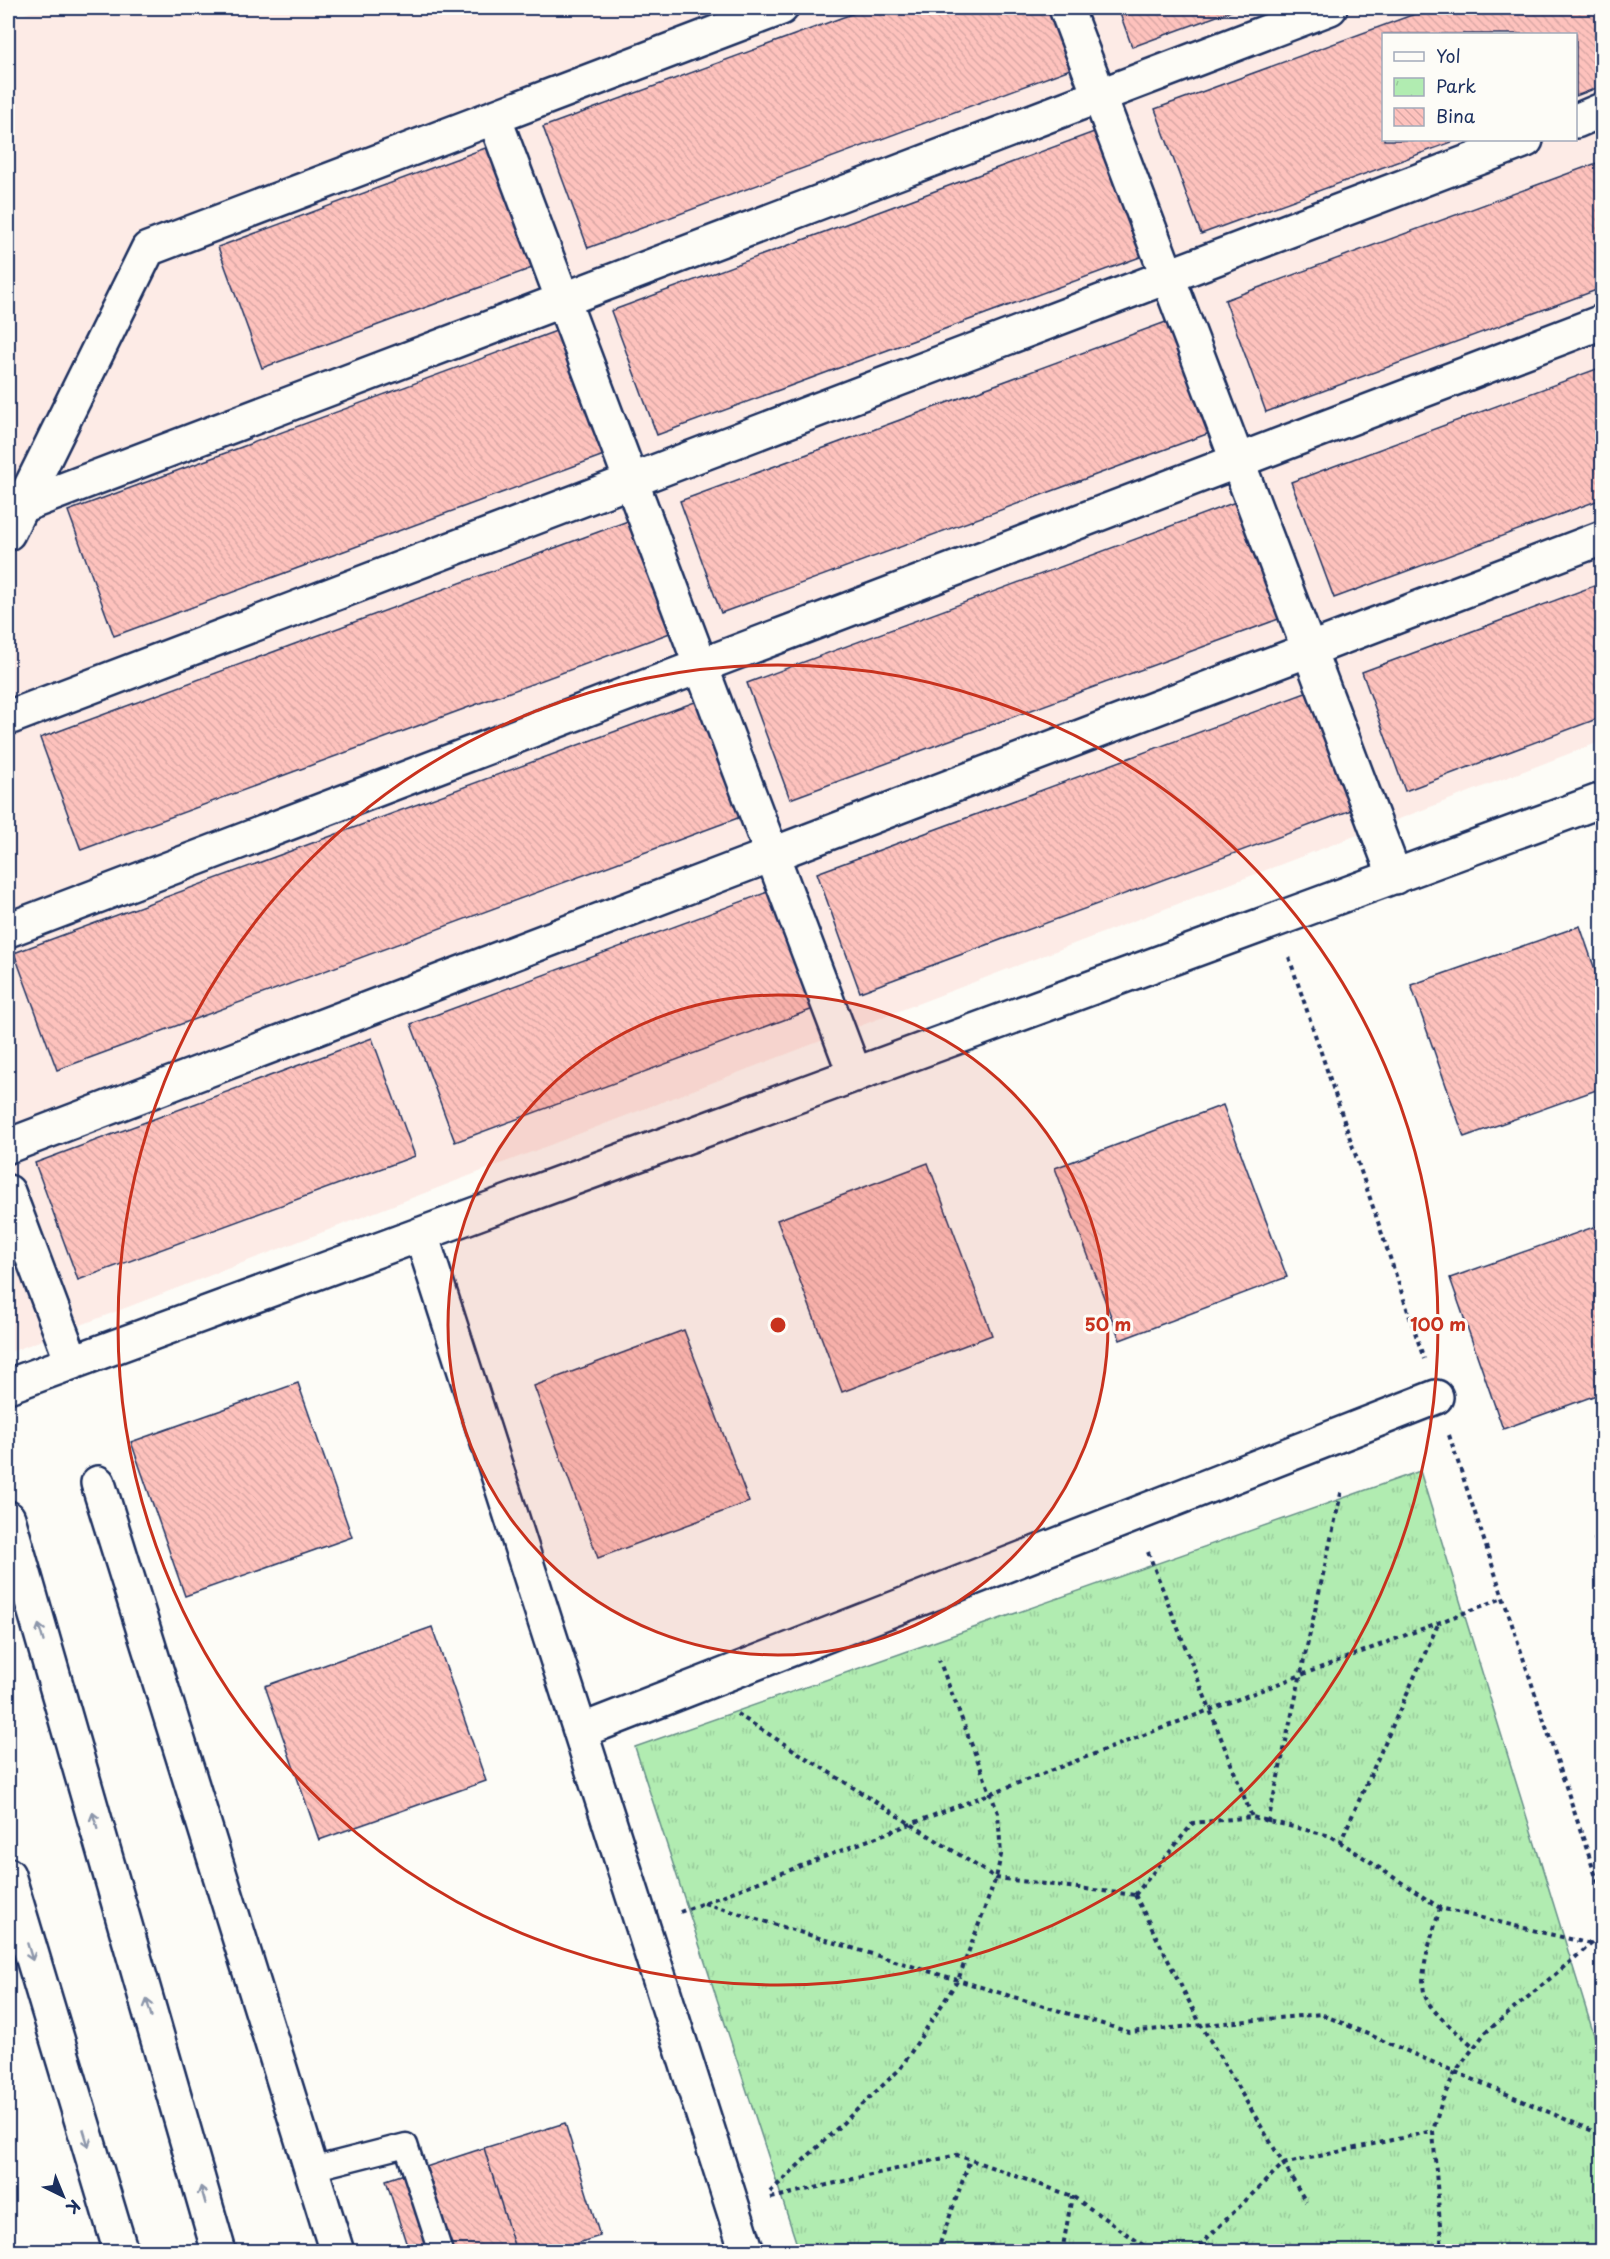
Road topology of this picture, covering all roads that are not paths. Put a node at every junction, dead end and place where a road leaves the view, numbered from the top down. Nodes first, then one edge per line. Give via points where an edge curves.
1 (781, 8) edge
2 (1066, 8) edge
3 (1330, 8) edge
4 (1099, 96) junction
5 (1602, 110) edge
6 (494, 117) junction
7 (1577, 119) edge
8 (1523, 141) edge
9 (1168, 276) junction
10 (562, 300) junction
11 (1602, 322) edge
12 (1238, 461) junction
13 (631, 481) junction
14 (14, 520) edge
15 (1602, 538) edge
16 (1309, 650) junction
17 (700, 666) junction
18 (8, 718) edge
19 (1602, 800) edge
20 (772, 855) junction
21 (1395, 877) junction
22 (8, 930) edge
23 (855, 1075) junction
24 (8, 1146) edge
25 (8, 1192) edge
26 (421, 1234) junction
27 (72, 1362) junction
28 (8, 1386) edge
29 (1436, 1396) dead end
30 (98, 1482) dead end
31 (8, 1518) edge
32 (581, 1731) junction
33 (8, 1875) edge
34 (312, 2169) junction
35 (121, 2252) edge
36 (219, 2252) edge
37 (338, 2252) edge
38 (441, 2252) edge
39 (747, 2252) edge

1 - 6 street
2 - 4 street
3 - 4 street
4 - 9 street
4 - 10 street
5 - 7 street
6 - 10 street
6 - 14 street via 148,249
8 - 9 street
9 - 12 street
9 - 13 street
10 - 13 street
10 - 14 street
11 - 12 street
12 - 16 street
12 - 17 street
13 - 17 street
13 - 18 street
15 - 16 street
16 - 20 street
16 - 21 street
17 - 20 street
17 - 22 street
19 - 21 street
20 - 23 street
20 - 24 street
21 - 23 street
23 - 26 street
25 - 27 street
26 - 27 street
26 - 32 street
27 - 28 street
29 - 32 street
30 - 34 street
36 -> 31 street
32 - 39 street
33 -> 35 street
34 - 37 street
34 - 38 lane via 406,2145

